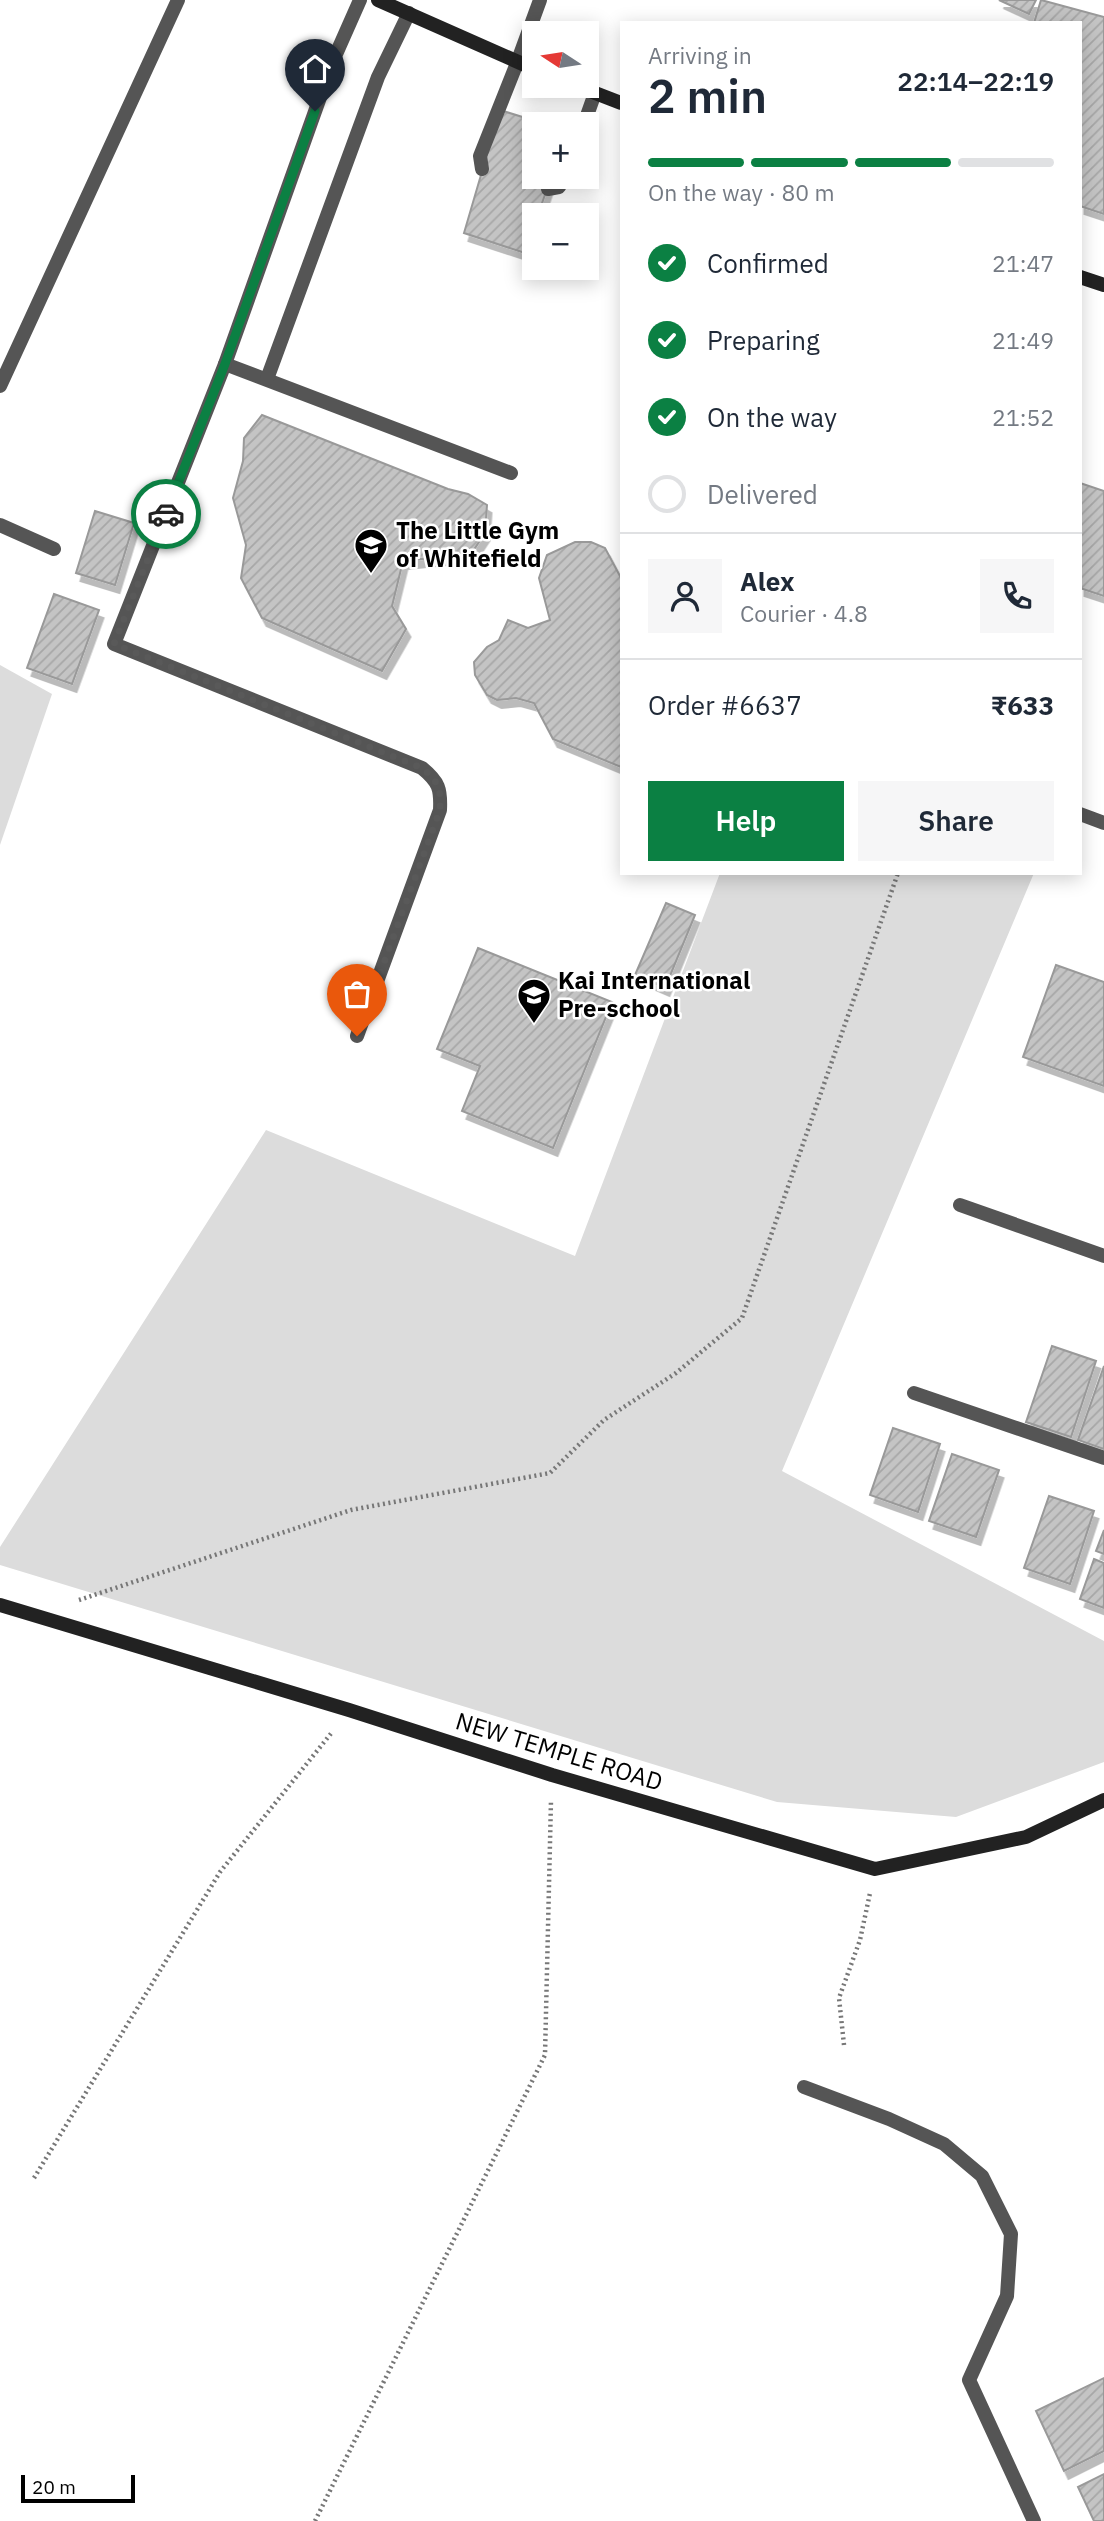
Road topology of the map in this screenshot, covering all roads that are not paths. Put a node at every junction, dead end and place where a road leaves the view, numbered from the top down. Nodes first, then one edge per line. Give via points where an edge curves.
1 (178, 0) edge
2 (360, 0) edge
3 (378, 0) edge
4 (540, 0) edge
5 (409, 13) junction
6 (517, 63) junction
7 (522, 65) edge
8 (599, 95) edge
9 (620, 103) edge
10 (482, 169) dead end
11 (1082, 278) edge
12 (1104, 285) edge
13 (225, 364) junction
14 (267, 379) junction
15 (0, 386) edge
16 (511, 473) dead end
17 (0, 526) edge
18 (54, 549) dead end
19 (1082, 815) edge
20 (1104, 823) edge
21 (357, 1036) dead end
22 (960, 1205) dead end
23 (1104, 1256) edge
24 (914, 1393) dead end
25 (1104, 1458) edge
26 (0, 1605) edge
27 (1104, 1800) edge
28 (804, 2087) dead end
29 (1034, 2521) edge

1 - 15 street
2 - 13 street via 333,61
3 - 5 street
4 - 6 street
5 - 6 street
5 - 14 street via 378,77
6 - 7 street
6 - 10 street via 480,156
8 - 9 street
11 - 12 street
13 - 14 street
13 - 21 street via 114,644 422,768 436,780 440,810
14 - 16 street
17 - 18 street
19 - 20 street
22 - 23 street
24 - 25 street
26 - 27 street, NEW TEMPLE ROAD via 875,1869 1026,1836
28 - 29 street via 944,2144 982,2176 1011,2234 1007,2296 969,2380

